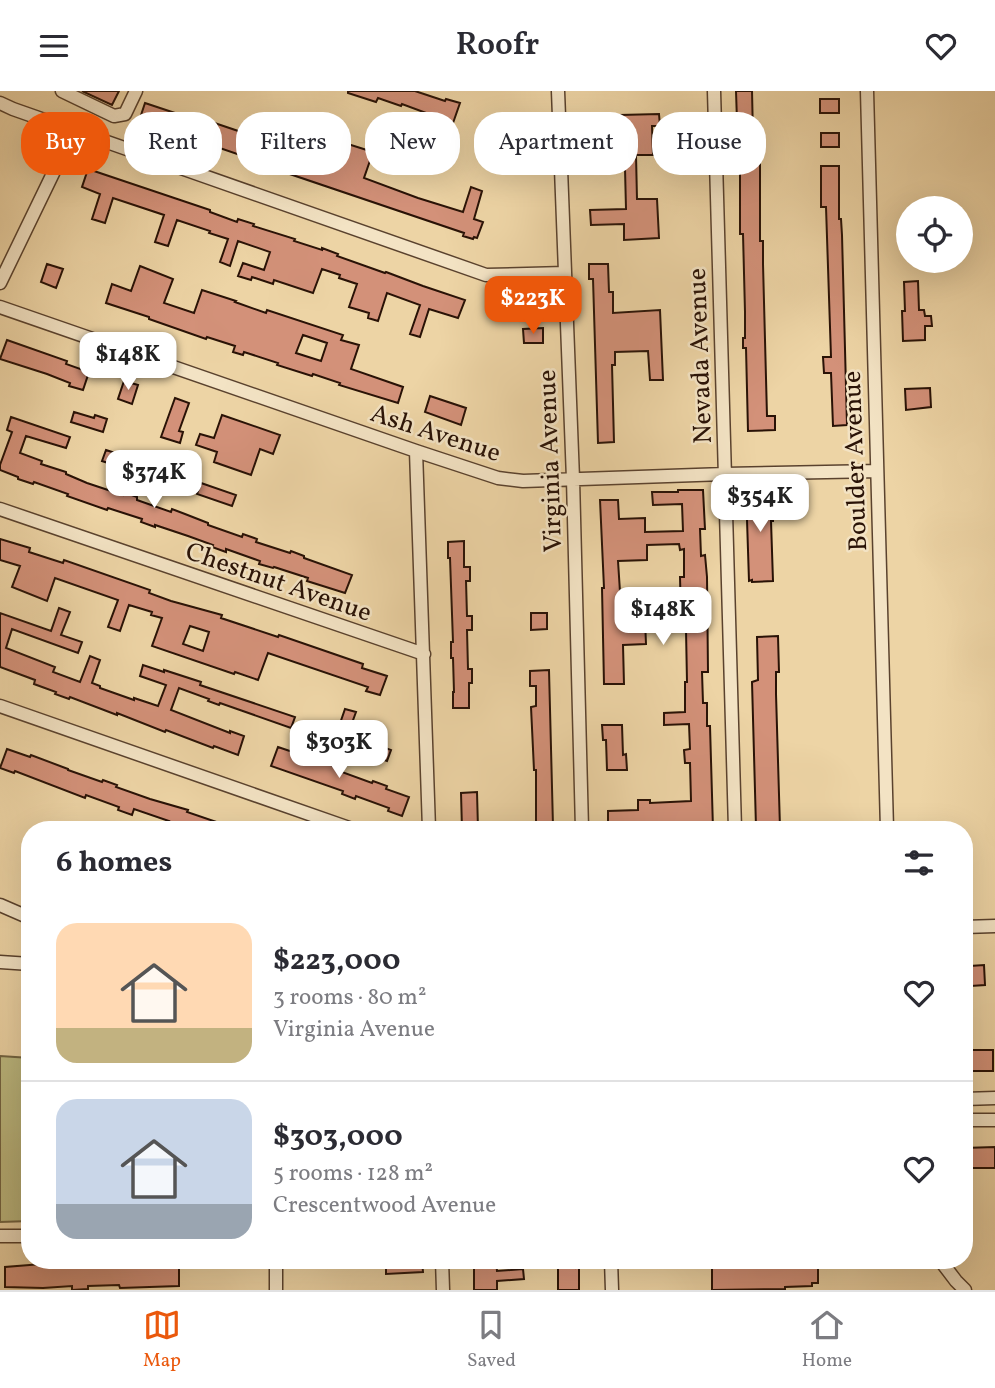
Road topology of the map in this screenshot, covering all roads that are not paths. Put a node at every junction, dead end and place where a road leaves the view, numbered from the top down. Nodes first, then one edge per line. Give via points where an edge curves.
1 (62, 91) edge
2 (136, 91) edge
3 (558, 91) edge
4 (714, 91) edge
5 (867, 91) edge
6 (0, 103) edge
7 (22, 112) edge
8 (110, 143) edge
9 (52, 175) edge
10 (565, 273) junction
11 (0, 283) edge
12 (0, 307) edge
13 (416, 451) junction
14 (877, 471) junction
15 (725, 474) junction
16 (573, 479) junction
17 (0, 509) edge
18 (424, 655) junction
19 (0, 706) edge
20 (329, 821) edge
21 (429, 821) edge
22 (582, 821) edge
23 (735, 821) edge
24 (887, 821) edge
25 (0, 905) edge
26 (21, 914) edge
27 (995, 926) edge
28 (973, 927) edge
29 (0, 962) edge
30 (21, 963) edge
31 (973, 1098) edge
32 (995, 1098) edge
33 (973, 1120) edge
34 (995, 1120) edge
35 (21, 1236) edge
36 (0, 1237) edge
37 (275, 1269) edge
38 (442, 1269) edge
39 (611, 1269) edge
40 (947, 1269) edge
41 (276, 1290) edge
42 (443, 1290) edge
43 (612, 1290) edge
44 (965, 1290) edge

1 - 2 street via 114,116 125,114
3 - 10 street, Virginia Avenue
4 - 15 street, Nevada Avenue
5 - 14 street, Boulder Avenue
6 - 7 street
8 - 10 street via 486,275
9 - 11 street
10 - 16 street, Virginia Avenue
12 - 13 street, Ash Avenue
13 - 16 street, Ash Avenue via 498,478
13 - 18 street
14 - 15 street, Ash Avenue
14 - 24 street, Boulder Avenue
15 - 16 street, Ash Avenue
15 - 23 street, Nevada Avenue
16 - 22 street, Virginia Avenue
17 - 18 street, Chestnut Avenue
18 - 21 street
19 - 20 street
25 - 26 street
27 - 28 street
29 - 30 street
31 - 32 street
33 - 34 street
35 - 36 street
37 - 41 street
38 - 42 street
39 - 43 street
40 - 44 street

